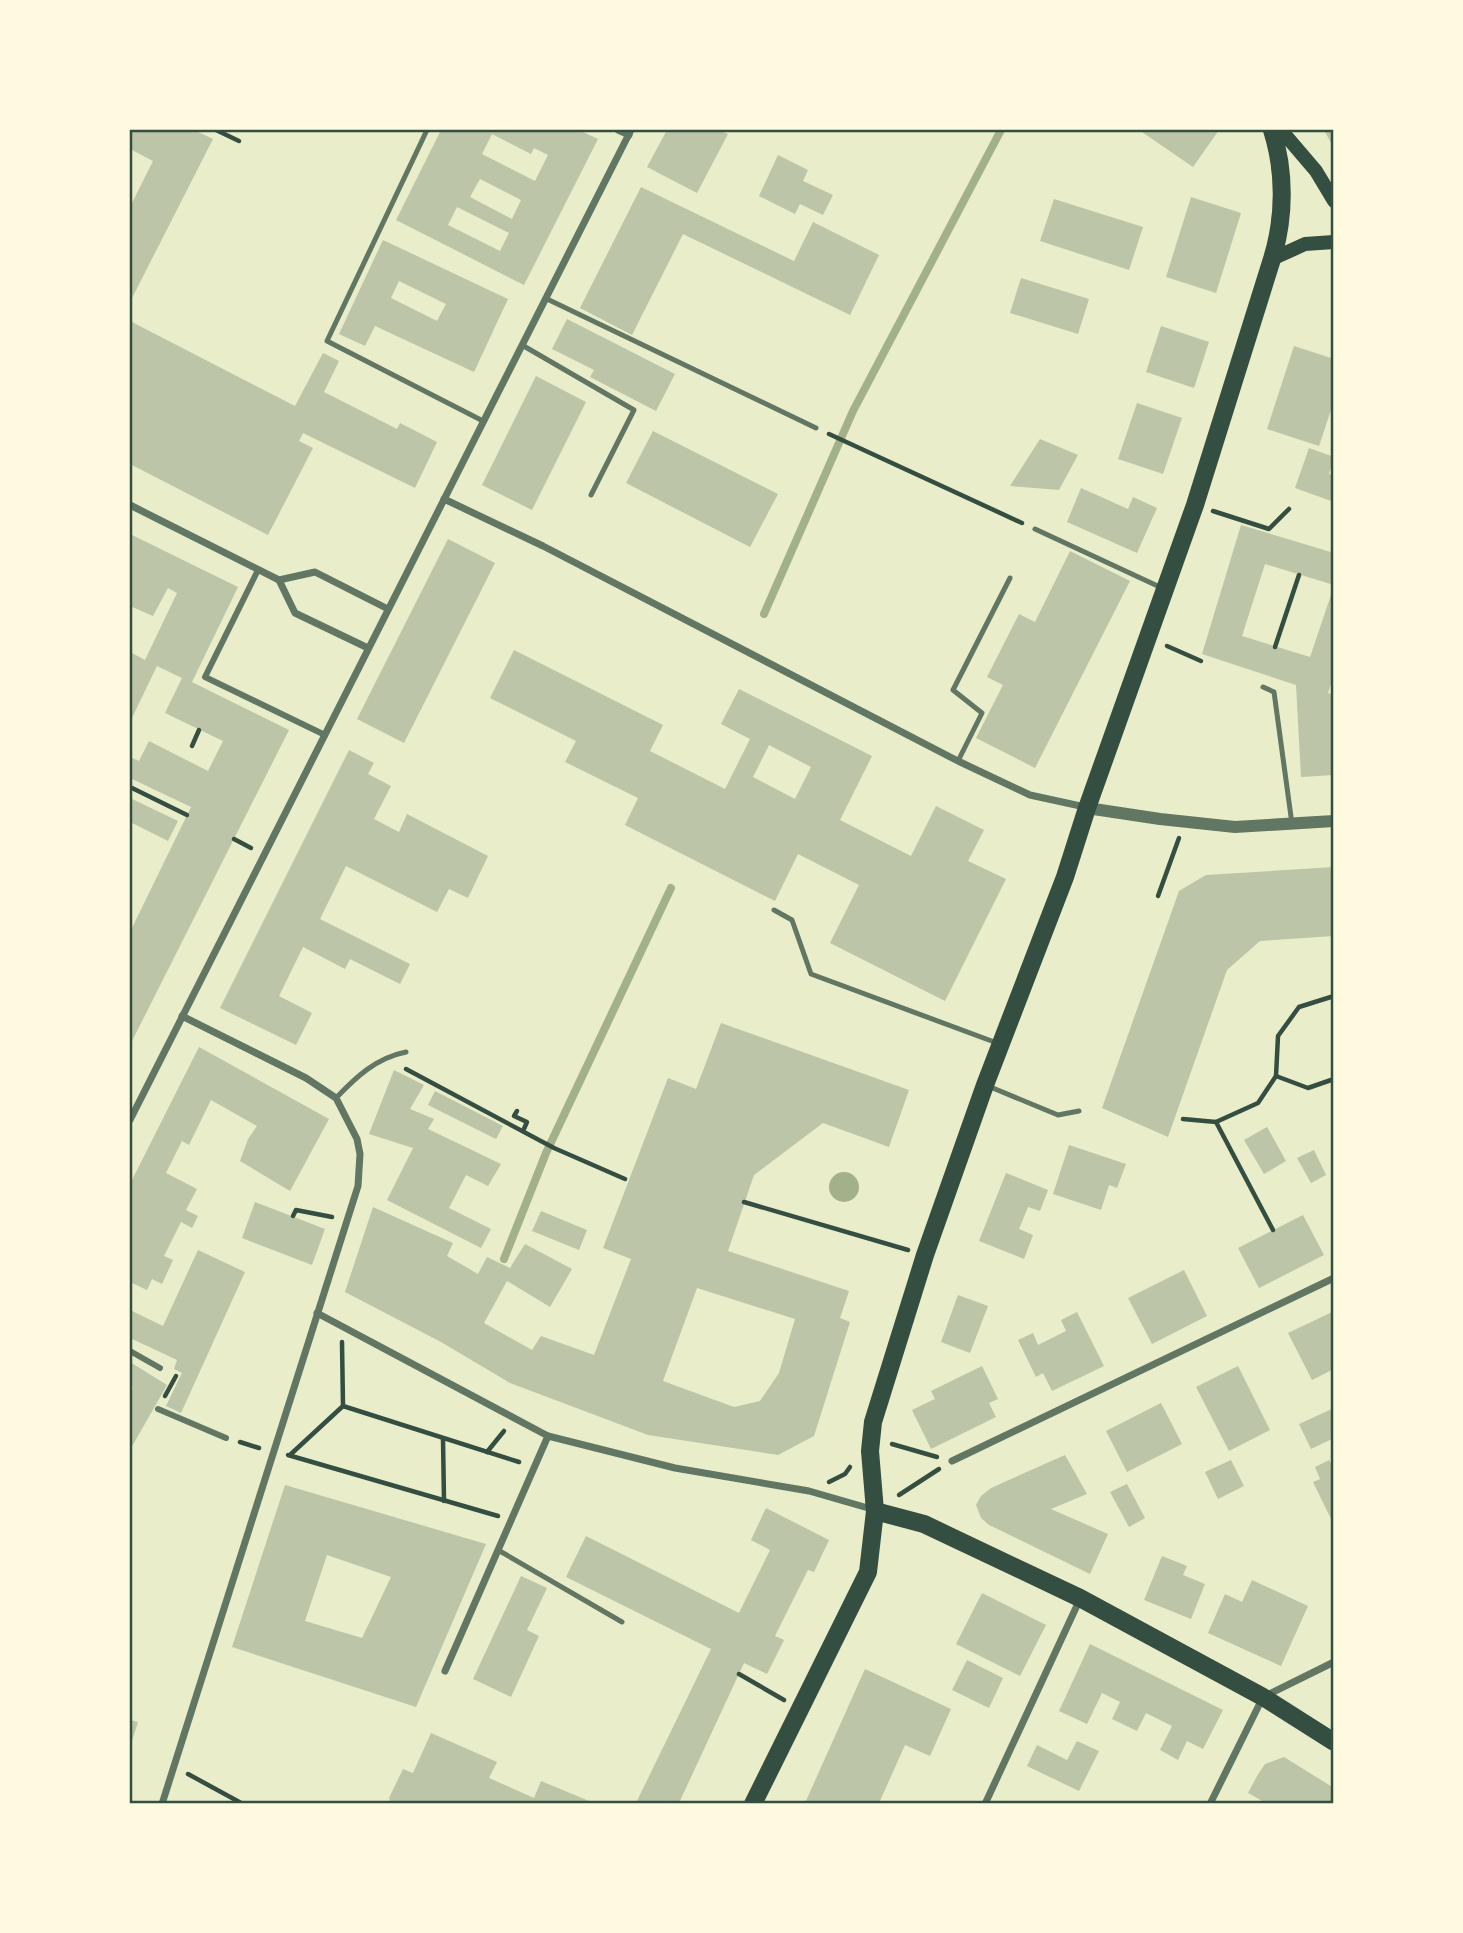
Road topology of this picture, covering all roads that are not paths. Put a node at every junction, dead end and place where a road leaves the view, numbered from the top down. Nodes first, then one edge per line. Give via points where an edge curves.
1 (427, 130) edge
2 (618, 130) edge
3 (1272, 130) edge
4 (1281, 130) edge
5 (630, 132) edge
6 (1334, 201) edge
7 (1334, 242) edge
8 (1272, 259) junction
9 (545, 298) junction
10 (522, 345) junction
11 (483, 421) junction
12 (816, 428) road end
13 (591, 495) dead end
14 (444, 499) junction
15 (130, 505) edge
16 (1035, 529) road end
17 (258, 570) junction
18 (1010, 578) dead end
19 (279, 580) junction
20 (1165, 589) junction
21 (388, 609) junction
22 (368, 648) junction
23 (1263, 687) dead end
24 (325, 735) junction
25 (958, 761) junction
26 (1087, 808) junction
27 (1334, 821) edge
28 (1292, 824) junction
29 (774, 910) dead end
30 (182, 1016) junction
31 (1000, 1044) junction
32 (406, 1052) dead end
33 (985, 1085) junction
34 (336, 1098) junction
35 (1079, 1111) dead end
36 (130, 1120) edge
37 (1334, 1278) edge
38 (317, 1313) junction
39 (130, 1351) edge
40 (160, 1368) road end
41 (158, 1409) road end
42 (548, 1436) junction
43 (226, 1438) road end
44 (951, 1461) road end
45 (875, 1510) junction
46 (498, 1550) junction
47 (1080, 1598) junction
48 (622, 1622) dead end
49 (1334, 1662) edge
50 (445, 1671) dead end
51 (1263, 1697) junction
52 (1334, 1742) edge
53 (162, 1804) edge
54 (753, 1804) edge
55 (985, 1804) edge
56 (1210, 1804) edge

1 - 11 lane via 327,341
2 - 5 street
3 - 8 main road via 1281,194
4 - 6 main road via 1316,171
5 - 9 street
7 - 8 main road via 1305,244
8 - 20 main road
9 - 10 street
9 - 12 lane
10 - 11 street
10 - 13 lane via 634,410
11 - 14 street
14 - 21 street
14 - 25 street
15 - 17 street
16 - 20 lane
17 - 19 street
17 - 24 street via 205,677
18 - 25 lane via 953,690 982,713
19 - 21 street via 315,572
19 - 22 street via 295,613
20 - 26 main road
21 - 22 street
22 - 24 street
23 - 28 lane via 1274,692
24 - 30 street
25 - 26 street via 1030,795
26 - 28 street via 1235,827
26 - 31 main road
27 - 28 street
29 - 31 lane via 792,919 811,974
30 - 34 street via 306,1078
30 - 36 street
31 - 33 main road
32 - 34 lane via 378,1061
33 - 35 lane via 1058,1115
33 - 45 main road via 873,1422
34 - 38 street via 360,1154 358,1186
37 - 44 street
38 - 42 street
38 - 53 street
39 - 40 street
41 - 43 street
42 - 45 street via 675,1468 809,1491
42 - 46 street
45 - 47 main road via 924,1524
45 - 54 main road via 868,1572
46 - 48 lane
46 - 50 street
47 - 51 main road
47 - 55 street
49 - 51 street
51 - 52 main road
51 - 56 street

